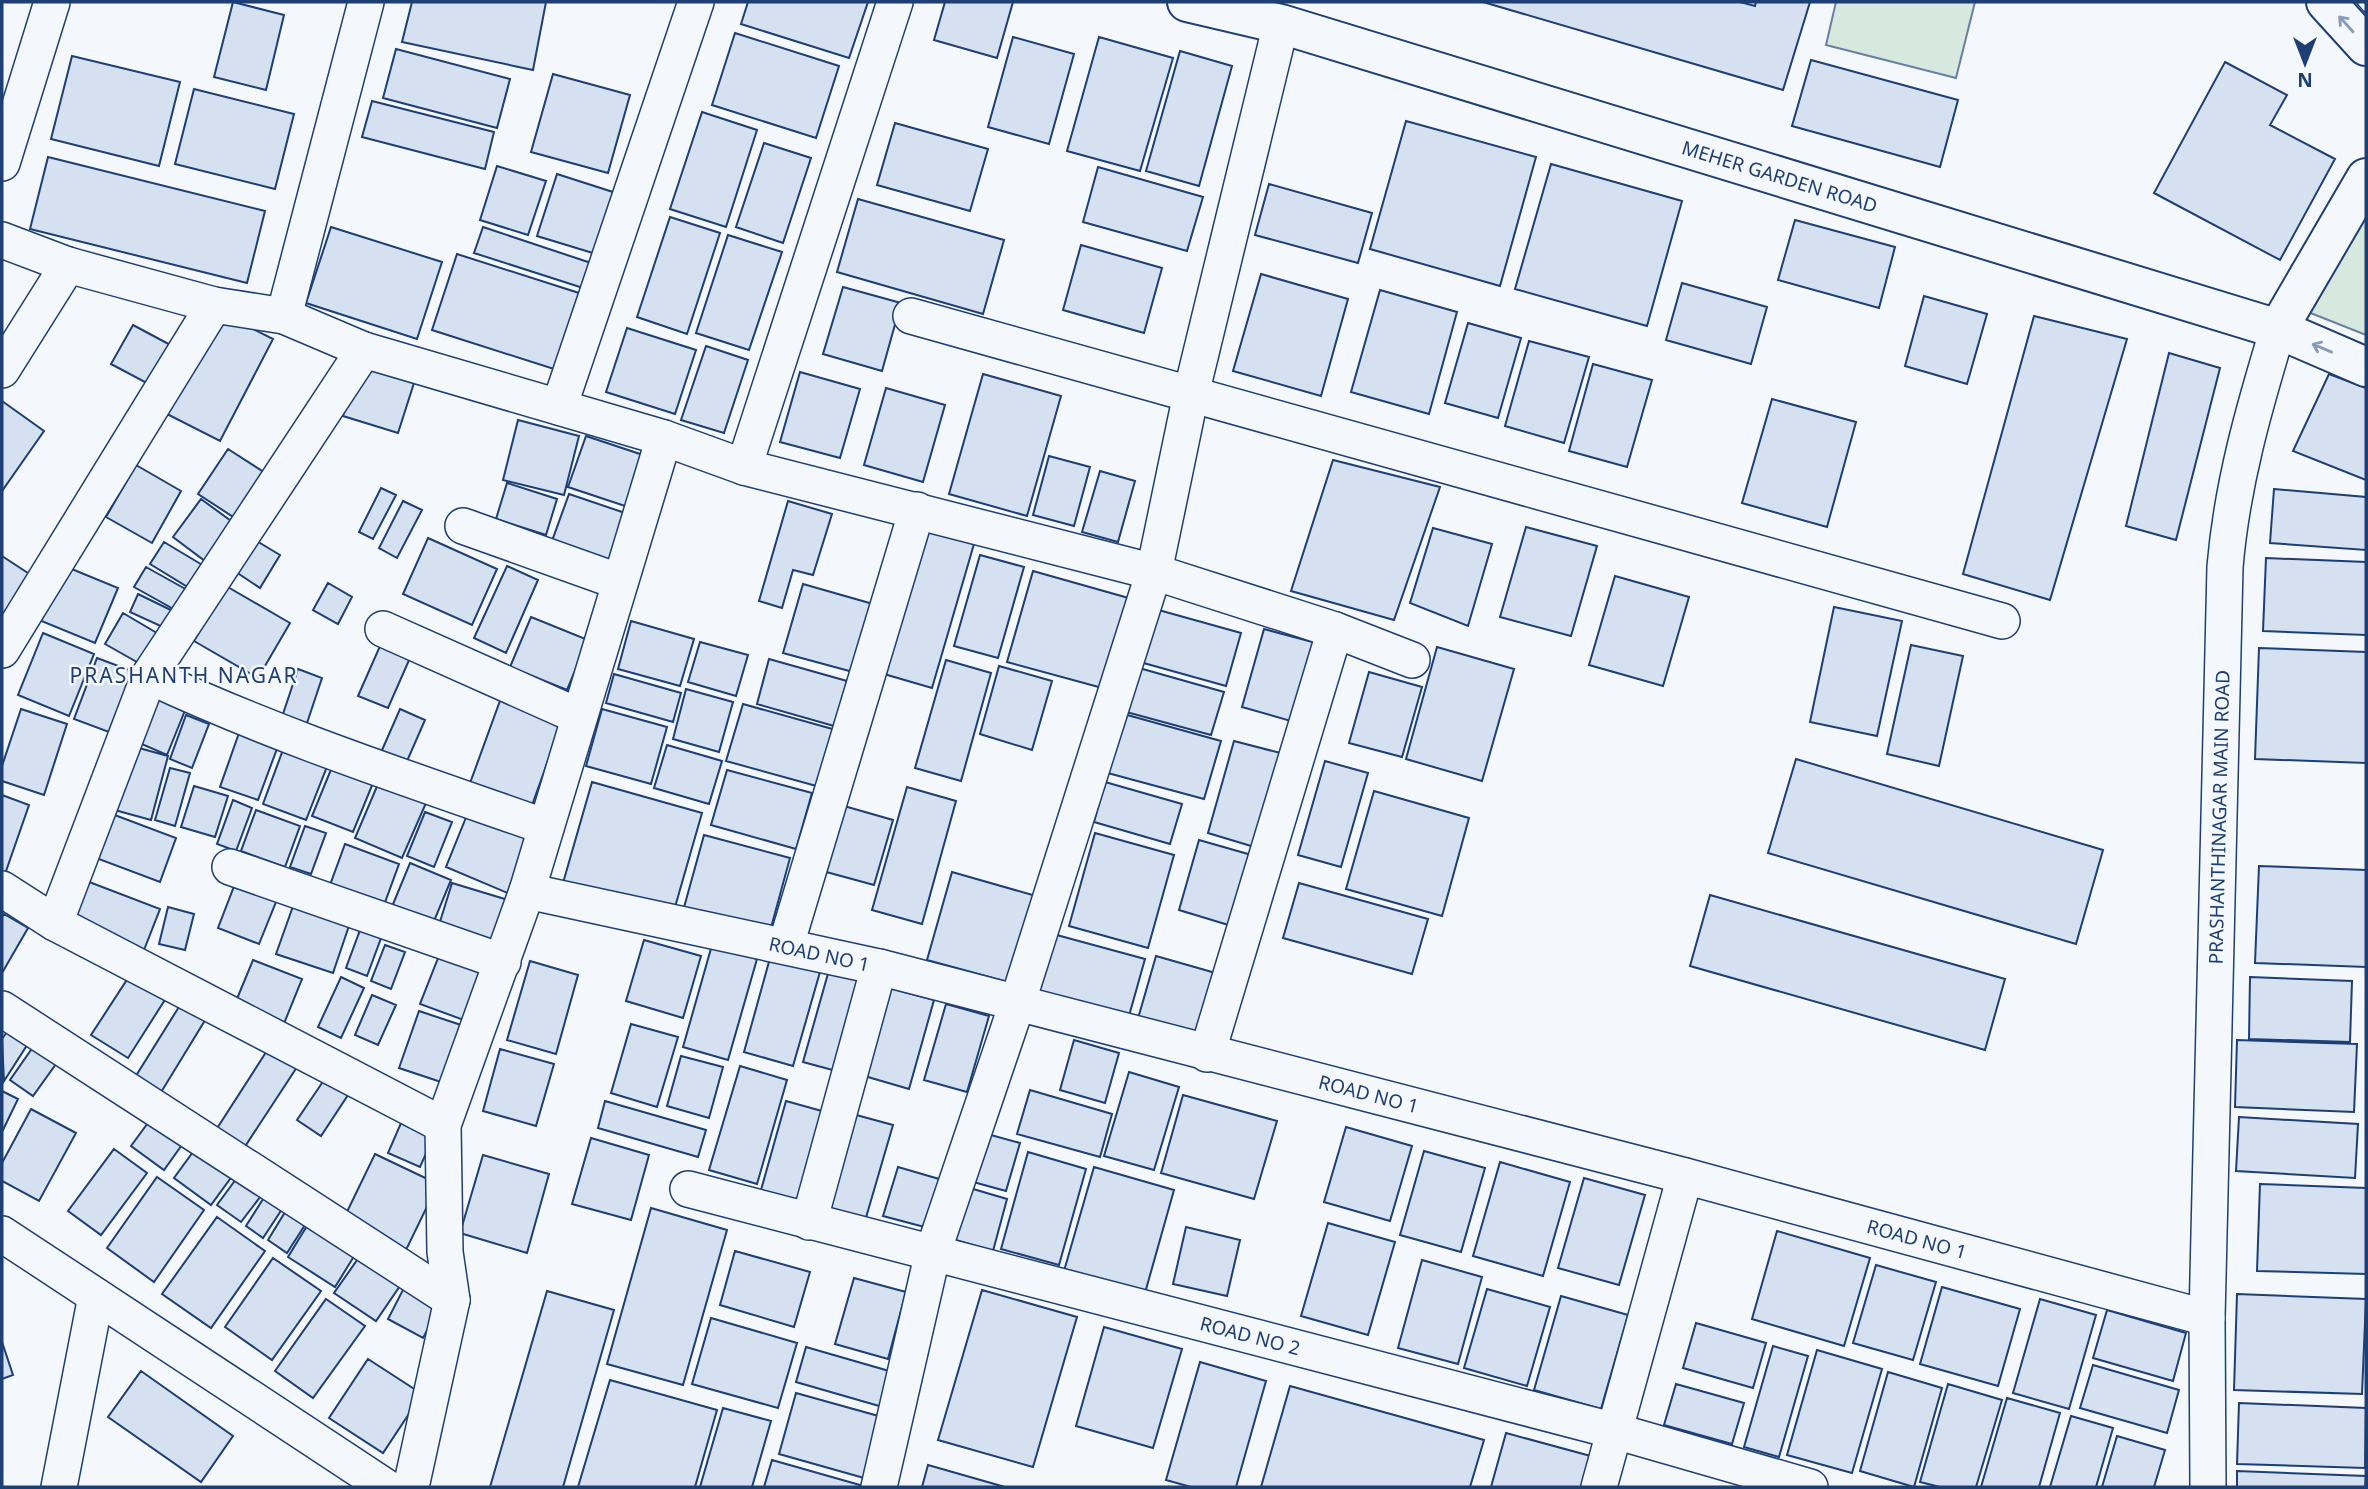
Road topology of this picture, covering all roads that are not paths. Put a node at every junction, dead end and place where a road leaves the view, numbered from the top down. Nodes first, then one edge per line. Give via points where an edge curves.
1 (52, 2) edge
2 (366, 2) edge
3 (696, 2) edge
4 (895, 2) edge
5 (1187, 2) edge
6 (2326, 2) edge
7 (1281, 24) junction
8 (2366, 46) edge
9 (2, 163) edge
10 (2366, 178) edge
11 (2, 240) edge
12 (68, 265) junction
13 (214, 305) junction
14 (284, 316) junction
15 (911, 316) dead end
16 (2278, 329) junction
17 (364, 350) junction
18 (2366, 367) edge
19 (2, 370) edge
20 (1191, 394) junction
21 (559, 407) junction
22 (664, 438) junction
23 (744, 467) junction
24 (917, 510) junction
25 (463, 526) dead end
26 (1154, 572) junction
27 (620, 582) junction
28 (2002, 621) dead end
29 (383, 629) dead end
30 (1335, 630) junction
31 (4, 640) edge
32 (1412, 660) dead end
33 (149, 676) junction
34 (578, 716) junction
35 (546, 827) junction
36 (230, 867) dead end
37 (2, 889) edge
38 (527, 891) junction
39 (55, 923) junction
40 (786, 944) junction
41 (503, 962) junction
42 (879, 967) junction
43 (1017, 1004) junction
44 (2, 1009) edge
45 (1207, 1055) junction
46 (443, 1125) junction
47 (1685, 1176) junction
48 (688, 1189) dead end
49 (809, 1222) junction
50 (9, 1243) edge
51 (933, 1252) junction
52 (96, 1296) junction
53 (452, 1300) junction
54 (2207, 1318) junction
55 (1615, 1431) junction
56 (59, 1487) edge
57 (386, 1487) edge
58 (411, 1487) edge
59 (879, 1487) edge
60 (1599, 1487) edge
61 (1810, 1487) edge
62 (2208, 1487) edge

1 - 9 street
2 - 14 street
3 - 21 street
4 - 23 street
5 - 7 main road, MEHER GARDEN ROAD
8 -> 6 main road
7 - 16 main road, MEHER GARDEN ROAD
7 - 20 street
10 - 16 main road, PRASHANTHINAGAR MAIN ROAD
11 - 12 street
12 - 13 street
12 - 19 street
13 - 14 street
13 - 31 street
14 - 17 street
15 - 20 street
18 -> 16 main road, MEHER GARDEN ROAD
16 - 54 street, PRASHANTHINAGAR MAIN ROAD via 2240,462 2225,567
17 - 21 street
17 - 33 street
20 - 26 street
20 - 28 street
21 - 22 street
22 - 23 street
22 - 27 street
23 - 24 street
24 - 26 street
24 - 40 street
25 - 27 street
26 - 30 street
26 - 43 street
27 - 34 street
29 - 34 street
30 - 32 street
30 - 45 street
33 - 35 street via 296,739
33 - 39 street
34 - 35 street
35 - 38 street
36 - 41 street
37 - 39 street
38 - 40 street, ROAD NO 1
38 - 41 street
39 - 46 street
40 - 42 street, ROAD NO 1
41 - 46 street
42 - 43 street, ROAD NO 1
42 - 49 street
43 - 45 street, ROAD NO 1
43 - 51 street
44 - 53 street
45 - 47 street, ROAD NO 1
46 - 53 street via 445,1252
47 - 54 street, ROAD NO 1
47 - 55 street
48 - 49 street, ROAD NO 2
49 - 51 street, ROAD NO 2
50 - 52 street
51 - 55 street, ROAD NO 2
51 - 59 street
52 - 56 street
52 - 57 street
53 - 58 street
54 - 62 street, PRASHANTHINAGAR MAIN ROAD
55 - 60 street
55 - 61 street, ROAD NO 2

